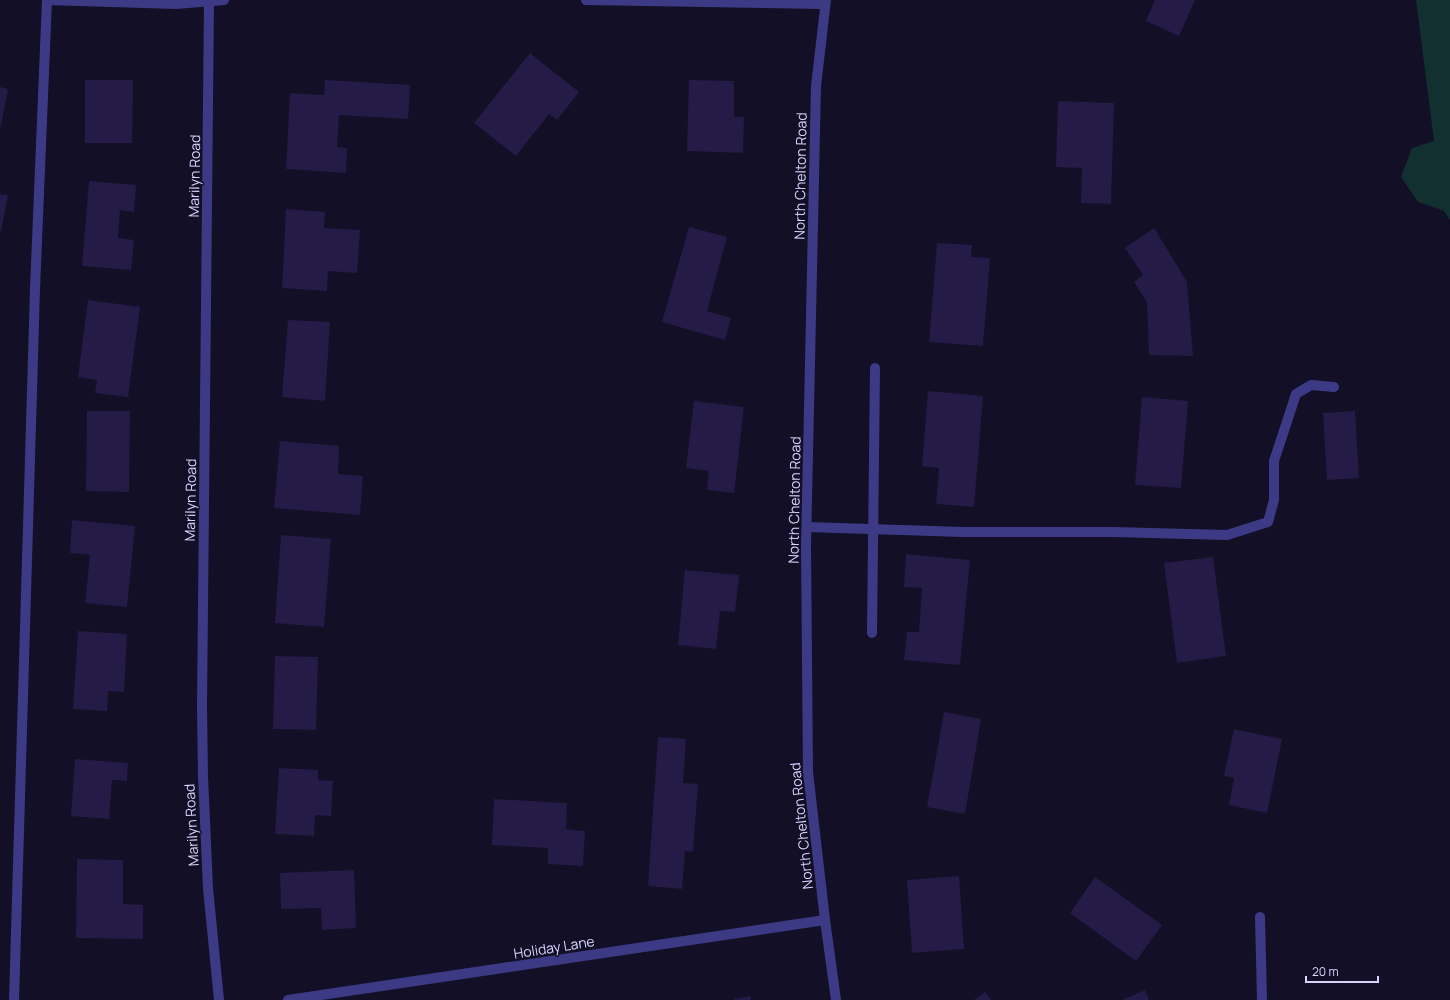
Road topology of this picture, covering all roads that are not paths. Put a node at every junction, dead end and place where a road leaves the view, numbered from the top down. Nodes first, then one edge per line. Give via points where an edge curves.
1 (47, 0) edge
2 (224, 0) edge
3 (586, 0) edge
4 (209, 1) edge
5 (826, 2) edge
6 (875, 368) dead end
7 (1334, 386) dead end
8 (807, 527) junction
9 (874, 529) junction
10 (872, 633) dead end
11 (1260, 917) dead end
12 (825, 920) junction
13 (14, 1000) edge
14 (219, 1000) edge
15 (288, 1000) edge
16 (836, 1000) edge
17 (1262, 1000) edge

1 - 4 street via 176,4
1 - 13 street via 34,297
2 - 4 street
3 - 5 street
4 - 14 street, Marilyn Road via 202,706 208,888
5 - 8 street, North Chelton Road via 816,86
6 - 9 street
7 - 9 street via 1311,385 1296,394 1274,461 1274,500 1268,522 1227,535
8 - 9 street
8 - 12 street, North Chelton Road via 808,772
9 - 10 street
11 - 17 street
12 - 15 street, Holiday Lane
12 - 16 street, North Chelton Road

